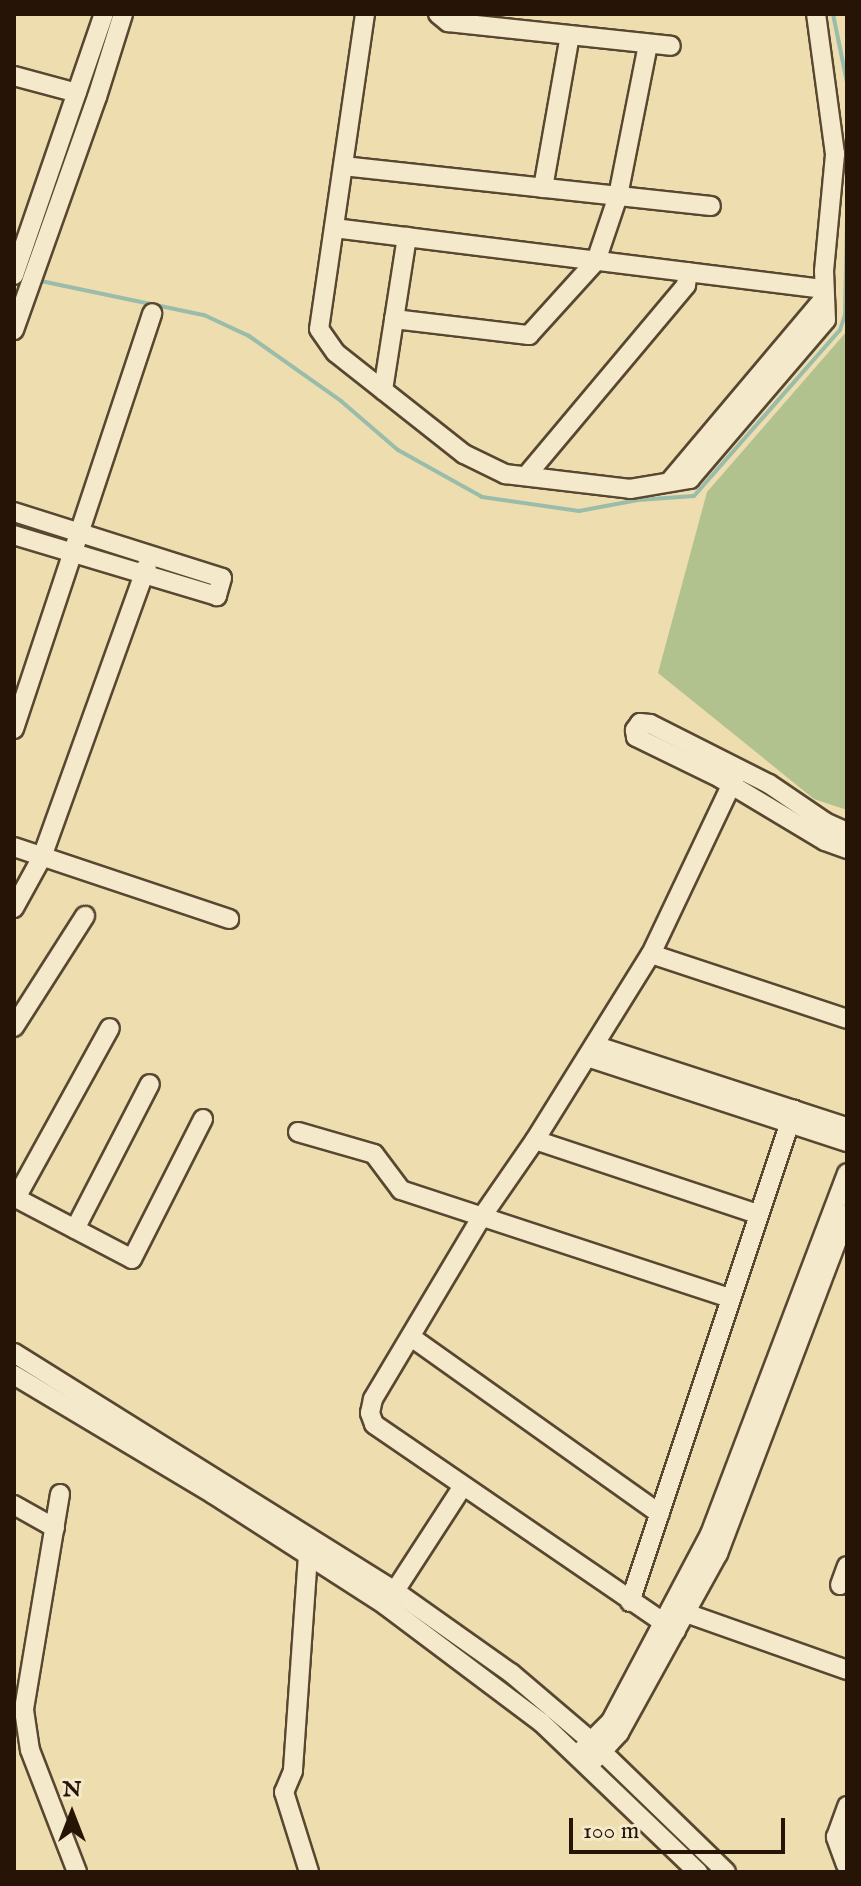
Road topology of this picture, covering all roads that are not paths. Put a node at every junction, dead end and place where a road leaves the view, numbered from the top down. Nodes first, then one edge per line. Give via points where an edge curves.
1 (104, 14) edge
2 (123, 14) edge
3 (365, 14) edge
4 (438, 14) edge
5 (816, 14) edge
6 (570, 35) junction
7 (648, 44) junction
8 (671, 46) dead end
9 (14, 76) edge
10 (77, 93) junction
11 (343, 166) junction
12 (543, 188) junction
13 (618, 196) junction
14 (711, 206) dead end
15 (334, 228) junction
16 (407, 237) junction
17 (26, 248) edge
18 (596, 261) junction
19 (688, 272) junction
20 (14, 275) edge
21 (824, 293) junction
22 (18, 303) edge
23 (152, 313) dead end
24 (394, 319) junction
25 (14, 330) edge
26 (383, 390) junction
27 (526, 476) junction
28 (14, 512) edge
29 (14, 535) edge
30 (76, 544) junction
31 (151, 553) junction
32 (144, 574) junction
33 (14, 729) edge
34 (735, 777) junction
35 (847, 832) edge
36 (14, 847) edge
37 (847, 849) edge
38 (42, 857) junction
39 (14, 908) edge
40 (85, 916) dead end
41 (229, 919) dead end
42 (651, 954) junction
43 (847, 1019) edge
44 (14, 1027) edge
45 (110, 1028) dead end
46 (592, 1051) junction
47 (150, 1084) dead end
48 (791, 1116) junction
49 (203, 1119) dead end
50 (847, 1127) edge
51 (298, 1132) dead end
52 (535, 1140) junction
53 (847, 1142) edge
54 (847, 1173) edge
55 (15, 1198) edge
56 (757, 1214) junction
57 (847, 1214) edge
58 (481, 1218) junction
59 (75, 1229) junction
60 (729, 1298) junction
61 (411, 1337) junction
62 (14, 1355) edge
63 (14, 1375) edge
64 (463, 1486) junction
65 (217, 1487) junction
66 (60, 1494) dead end
67 (14, 1505) edge
68 (660, 1514) junction
69 (55, 1528) junction
70 (308, 1555) junction
71 (847, 1566) edge
72 (840, 1585) dead end
73 (390, 1598) junction
74 (630, 1602) junction
75 (686, 1613) junction
76 (669, 1628) junction
77 (847, 1670) edge
78 (590, 1753) junction
79 (847, 1806) edge
80 (841, 1867) edge
81 (77, 1872) edge
82 (309, 1872) edge
83 (698, 1872) edge
84 (726, 1872) edge

1 - 10 street
2 - 17 street
3 - 11 street
4 - 6 street via 448,22
5 - 21 street via 835,154
6 - 7 street
6 - 12 street
7 - 8 street
7 - 13 street
9 - 10 street
10 - 17 street
11 - 12 street
11 - 15 street
12 - 13 street
13 - 14 street
13 - 18 street
15 - 16 street
15 - 26 street via 319,329 336,353
16 - 18 street
16 - 24 street
17 - 20 street
17 - 22 street
18 - 19 street
18 - 24 street via 529,335
19 - 21 street
19 - 27 street via 686,285
21 - 27 street via 670,481 630,489
22 - 25 street
23 - 30 street
24 - 26 street
26 - 27 street via 464,454 505,474
28 - 30 street
29 - 30 street
30 - 31 street
30 - 32 street
30 - 33 street
31 - 32 street
31 - 32 street via 222,578 217,596
32 - 38 street
34 - 34 street via 636,737 635,730 640,723 650,724
34 - 35 street via 769,784
34 - 37 street via 825,841
34 - 42 street
36 - 38 street
38 - 39 street
38 - 41 street
40 - 44 street
42 - 43 street
42 - 46 street
45 - 55 street
46 - 48 street
46 - 52 street
47 - 59 street
48 - 50 street
48 - 53 street
48 - 56 street
49 - 59 street via 132,1259
51 - 58 street via 374,1154 401,1190
52 - 56 street
52 - 58 street
54 - 76 street
55 - 59 street
56 - 60 street
57 - 75 street via 718,1554
58 - 60 street
58 - 61 street
60 - 68 street
61 - 64 street via 373,1399 370,1413 374,1424
61 - 68 street
62 - 65 street
63 - 65 street
64 - 73 street
64 - 74 street
65 - 70 street
65 - 73 street
66 - 69 street
67 - 69 street
68 - 74 street
69 - 81 street via 24,1710 30,1750
70 - 73 street
70 - 82 street via 293,1771 284,1792
71 - 72 street
73 - 78 street via 542,1723
74 - 76 street
75 - 76 street
75 - 77 street
76 - 78 street via 619,1733
78 - 83 street
78 - 84 street
79 - 80 street via 836,1837

